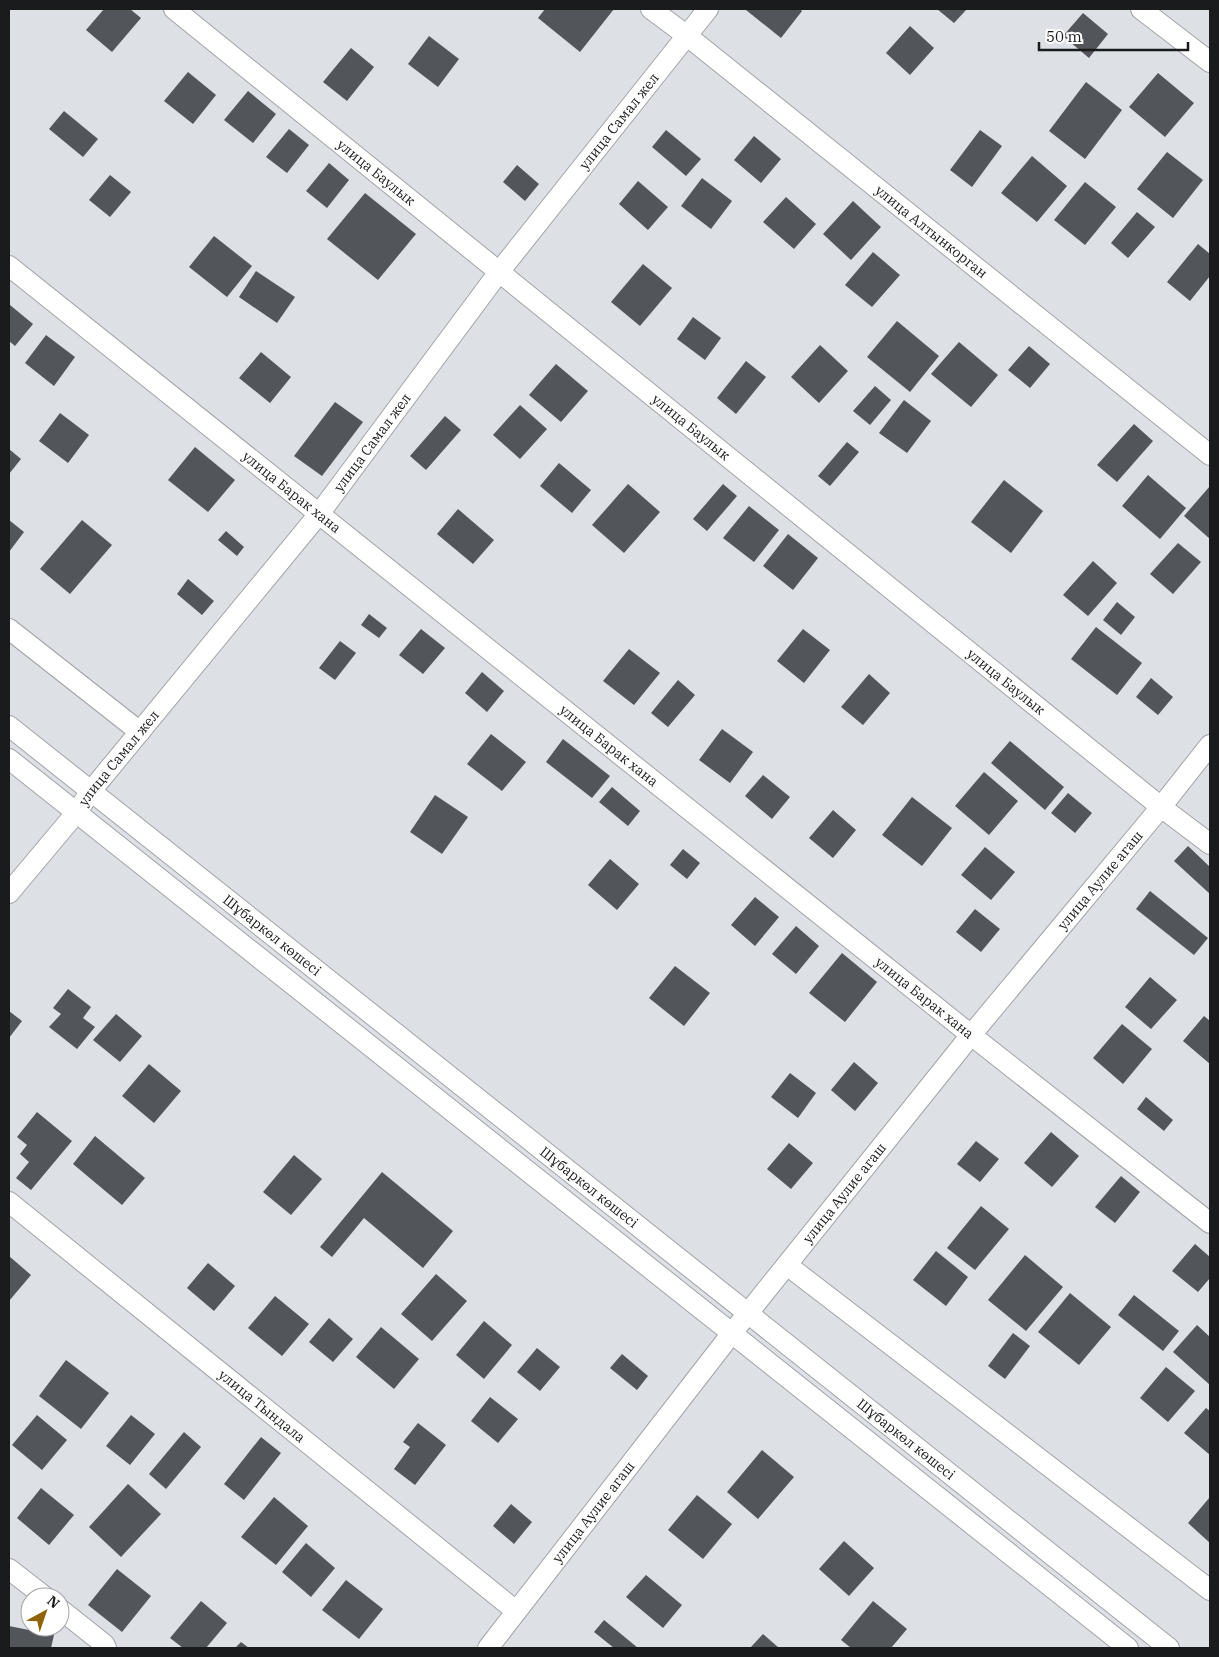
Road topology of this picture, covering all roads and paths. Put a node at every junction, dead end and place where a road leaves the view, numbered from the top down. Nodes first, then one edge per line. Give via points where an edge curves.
1 (174, 9) edge
2 (651, 9) edge
3 (708, 9) edge
4 (1141, 9) edge
5 (686, 35) junction
6 (1210, 62) edge
7 (9, 266) edge
8 (499, 272) junction
9 (1210, 455) edge
10 (318, 514) junction
11 (9, 629) edge
12 (9, 726) edge
13 (140, 732) junction
14 (1210, 745) edge
15 (9, 759) edge
16 (91, 791) junction
17 (1161, 807) junction
18 (76, 813) junction
19 (1210, 844) edge
20 (9, 893) edge
21 (971, 1035) junction
22 (9, 1202) edge
23 (1210, 1223) edge
24 (787, 1265) junction
25 (748, 1314) junction
26 (732, 1334) junction
27 (9, 1569) edge
28 (32, 1587) edge
29 (1210, 1590) edge
30 (516, 1611) junction
31 (70, 1617) edge
32 (106, 1648) edge
33 (488, 1648) edge
34 (1128, 1648) edge
35 (1168, 1648) edge

1 - 8 street, улица Баулык
2 - 5 street, улица Алтынкорган
3 - 5 street, улица Самал жел
4 - 6 street
5 - 8 street, улица Самал жел
5 - 9 street, улица Алтынкорган
7 - 10 street, улица Барак хана
8 - 10 street, улица Самал жел
8 - 17 street, улица Баулык
10 - 13 street, улица Самал жел
10 - 21 street, улица Барак хана
11 - 13 street
12 - 16 street, Шұбаркөл көшесі
13 - 16 street, улица Самал жел
14 - 17 street, улица Аулие агаш
15 - 18 street
16 - 18 street, улица Самал жел
16 - 25 street, Шұбаркөл көшесі
17 - 19 street, улица Баулык
17 - 21 street, улица Аулие агаш
18 - 20 street, улица Самал жел
18 - 26 street, Шұбаркөл көшесі
21 - 23 street, улица Барак хана
21 - 24 street, улица Аулие агаш
22 - 30 street, улица Тындала
24 - 25 street, улица Аулие агаш
24 - 29 street
25 - 26 street, улица Аулие агаш
25 - 35 street, Шұбаркөл көшесі
26 - 30 street, улица Аулие агаш
26 - 34 street, Шұбаркөл көшесі
27 - 28 street
30 - 33 street, улица Аулие агаш
31 - 32 street

